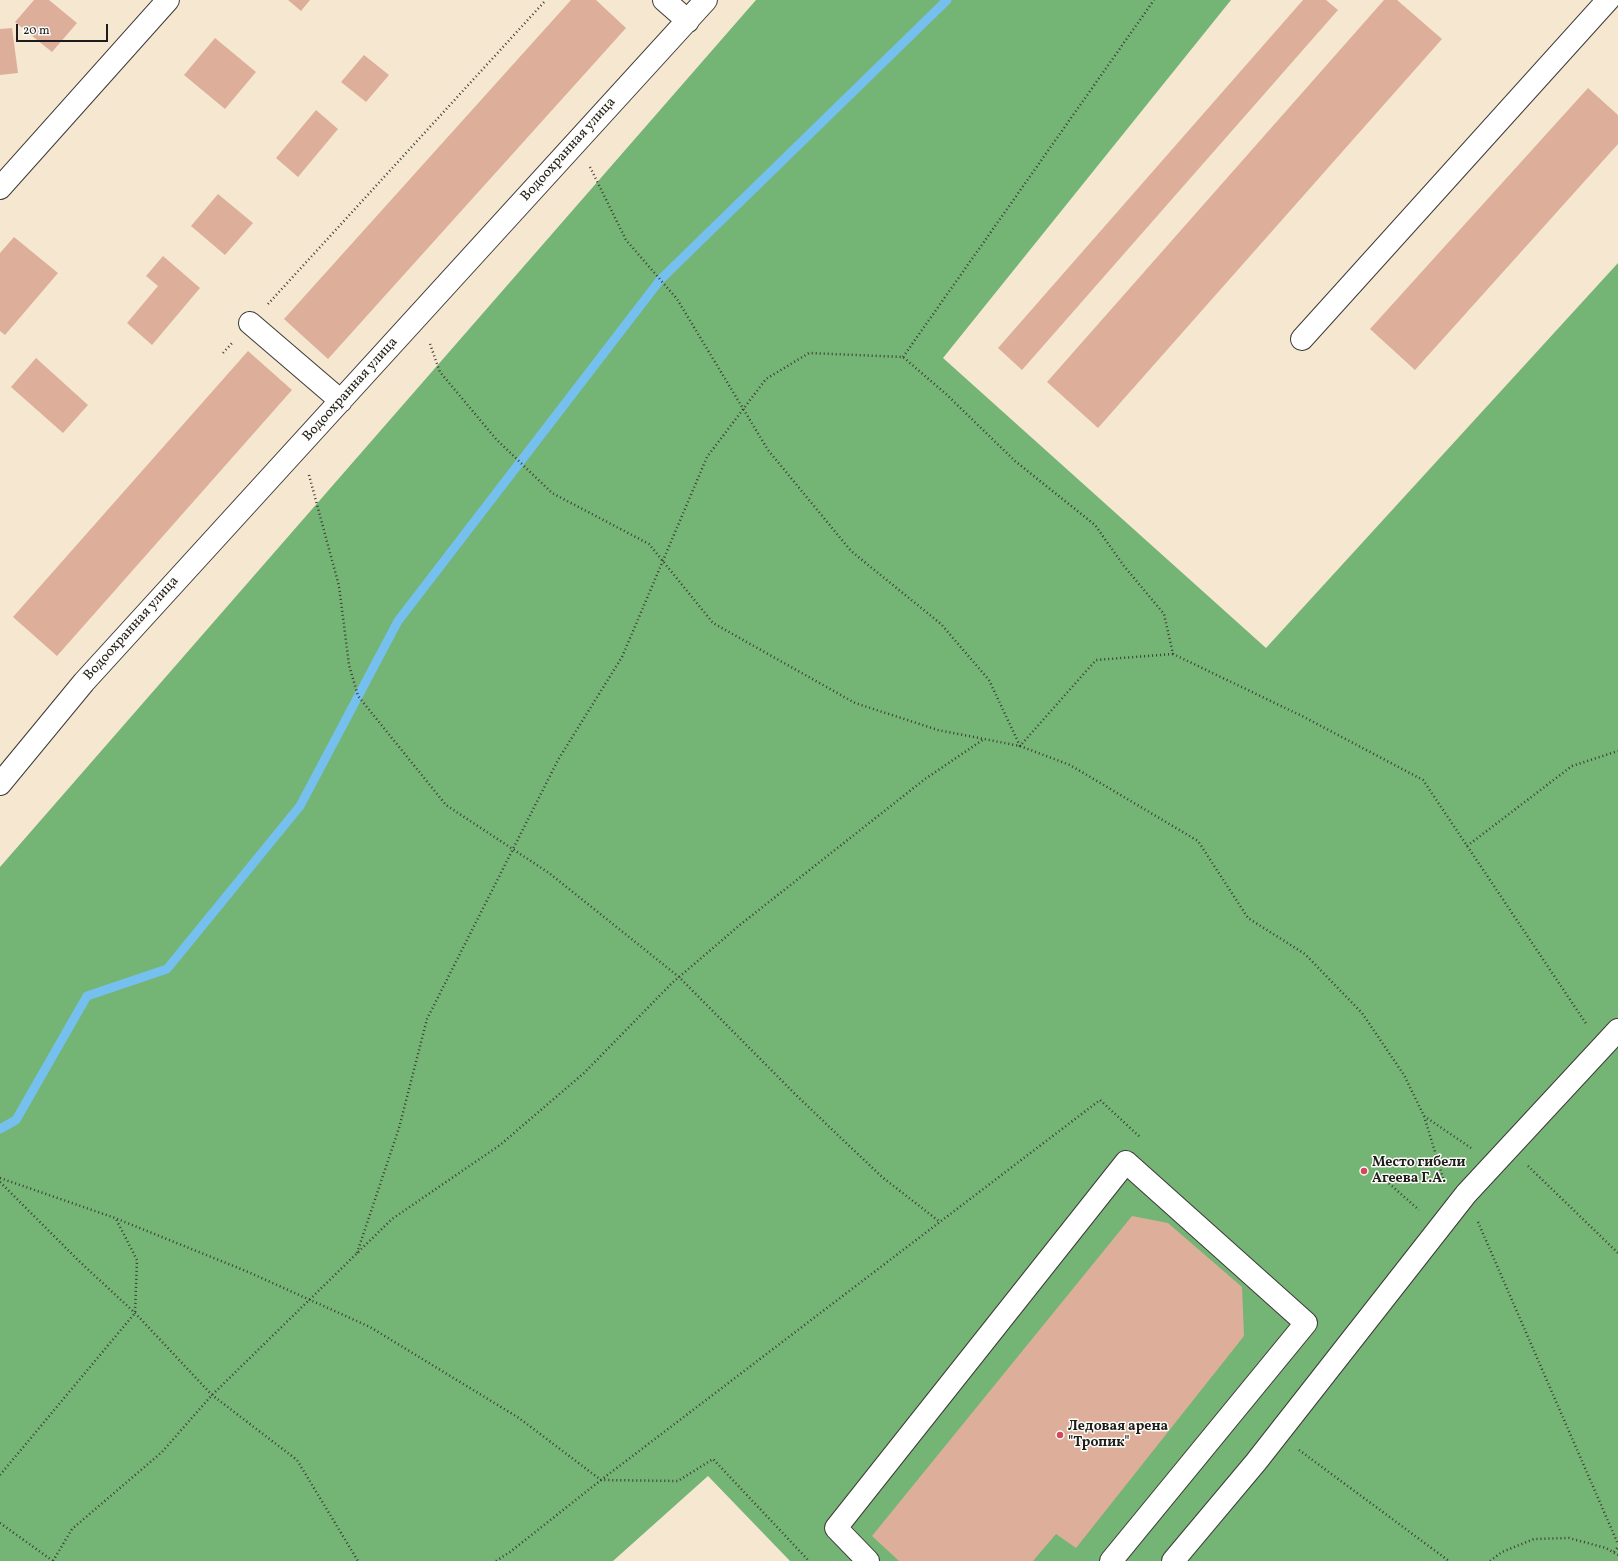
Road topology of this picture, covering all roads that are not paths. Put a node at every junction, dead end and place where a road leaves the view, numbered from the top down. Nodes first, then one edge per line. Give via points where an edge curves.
1 (168, 0) edge
2 (664, 0) edge
3 (706, 0) edge
4 (1608, 0) edge
5 (688, 21) junction
6 (0, 188) edge
7 (250, 323) road end
8 (1302, 339) dead end
9 (341, 401) junction
10 (0, 784) edge
11 (1618, 1030) edge
12 (868, 1561) edge
13 (1111, 1561) edge
14 (1173, 1561) edge

1 - 6 street
2 - 5 street
3 - 5 street, Водоохранная улица
4 - 8 street
5 - 9 street, Водоохранная улица
7 - 9 street
9 - 10 street, Водоохранная улица via 84,682
11 - 14 street via 1459,1202 1278,1434
12 - 13 street via 836,1528 1126,1162 1306,1323

